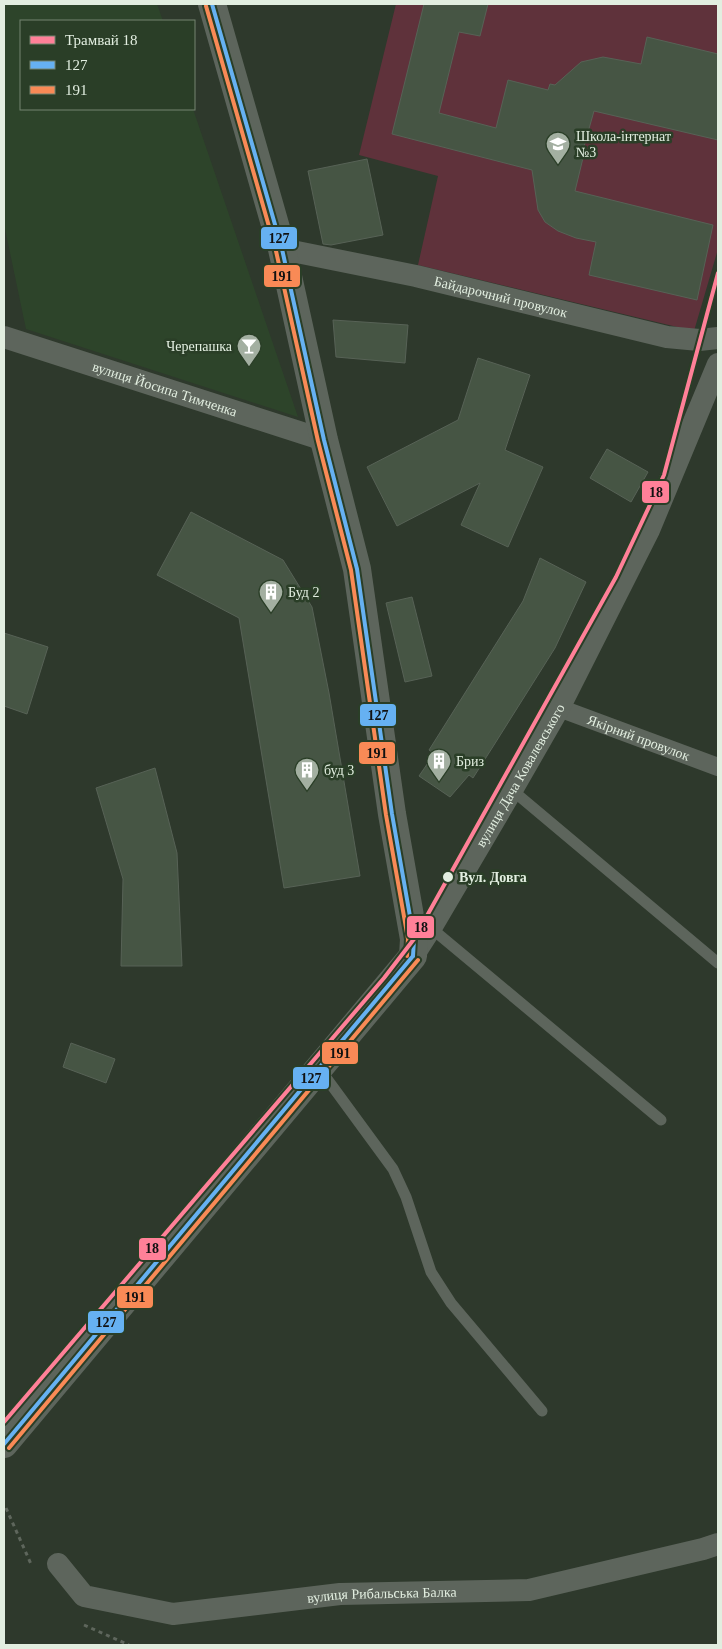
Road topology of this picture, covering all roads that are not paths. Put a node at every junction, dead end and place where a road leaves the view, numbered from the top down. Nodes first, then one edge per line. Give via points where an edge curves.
1 (212, 4) edge
2 (282, 249) junction
3 (4, 337) edge
4 (718, 338) edge
5 (718, 364) edge
6 (324, 440) junction
7 (559, 708) junction
8 (718, 767) edge
9 (512, 790) junction
10 (431, 928) junction
11 (413, 956) junction
12 (718, 962) edge
13 (319, 1068) junction
14 (661, 1120) dead end
15 (542, 1411) dead end
16 (4, 1444) edge
17 (718, 1544) edge
18 (58, 1564) dead end

1 - 2 street
2 - 4 street, Байдарочний провулок via 416,276 667,336 699,340
2 - 6 street
3 - 6 street, вулиця Йосипа Тимченка
5 - 7 street, вулиця Дача Ковалевського via 649,530
6 - 11 street via 358,568 392,814 414,939
7 - 8 street, Якірний провулок
7 - 9 street, вулиця Дача Ковалевського
9 - 10 street, вулиця Дача Ковалевського
9 - 12 lane
10 - 11 street, вулиця Дача Ковалевського
10 - 14 lane
11 - 13 street, вулиця Дача Ковалевського
13 - 15 lane via 393,1169 406,1197 431,1272 451,1302
13 - 16 street, вулиця Дача Ковалевського
17 - 18 street, вулиця Рибальська Балка via 528,1590 340,1594 173,1614 84,1596

